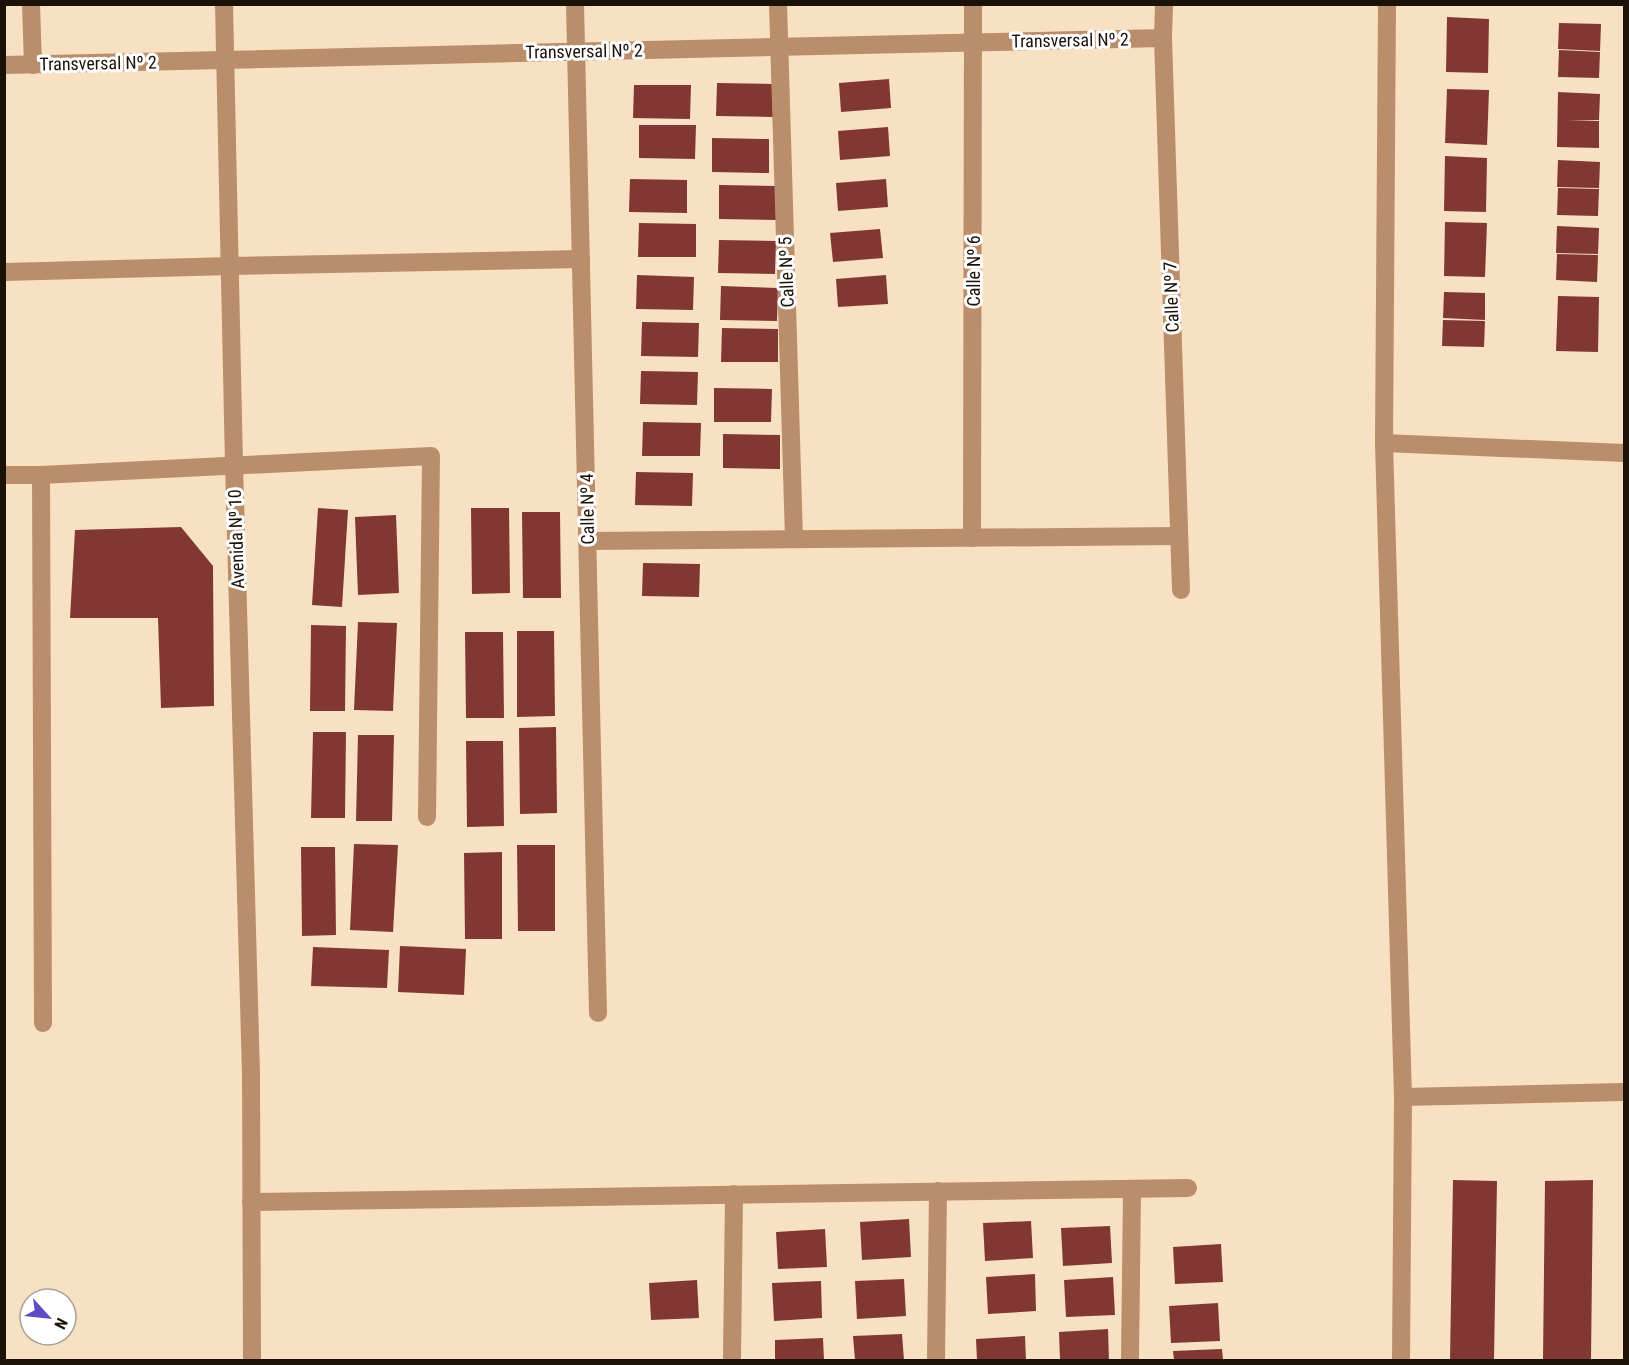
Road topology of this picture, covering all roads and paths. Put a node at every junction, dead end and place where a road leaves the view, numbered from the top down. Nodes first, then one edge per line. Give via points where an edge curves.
1 (31, 4) edge
2 (224, 4) edge
3 (575, 4) edge
4 (778, 4) edge
5 (973, 4) edge
6 (1164, 4) edge
7 (1387, 4) edge
8 (1163, 38) junction
9 (973, 42) junction
10 (778, 47) junction
11 (576, 52) junction
12 (226, 60) junction
13 (33, 64) junction
14 (4, 65) edge
15 (581, 259) junction
16 (231, 266) junction
17 (4, 272) edge
18 (1384, 442) junction
19 (1624, 453) edge
20 (234, 464) junction
21 (4, 475) edge
22 (41, 475) junction
23 (1179, 536) junction
24 (972, 538) junction
25 (794, 539) junction
26 (587, 541) junction
27 (1180, 590) dead end
28 (427, 817) dead end
29 (598, 1013) dead end
30 (44, 1023) dead end
31 (1624, 1092) edge
32 (1403, 1097) junction
33 (1132, 1188) junction
34 (1188, 1188) dead end
35 (938, 1191) junction
36 (734, 1194) junction
37 (252, 1202) junction
38 (252, 1360) edge
39 (732, 1360) edge
40 (936, 1360) edge
41 (1130, 1360) edge
42 (1401, 1360) edge

1 - 13 street
2 - 12 street, Avenida N⁰ 10
3 - 11 street, Calle Nº 4
4 - 10 street, Calle Nº 5
5 - 9 street, Calle Nº 6
6 - 8 street, Calle Nº 7
7 - 18 street
8 - 9 street, Transversal Nº 2
8 - 23 street, Calle Nº 7
9 - 10 street, Transversal Nº 2
9 - 24 street, Calle Nº 6
10 - 11 street, Transversal Nº 2
10 - 25 street, Calle Nº 5
11 - 12 street, Transversal Nº 2
11 - 15 street, Calle Nº 4
12 - 13 street, Transversal Nº 2
12 - 16 street, Avenida N⁰ 10
13 - 14 street, Transversal Nº 2
15 - 16 street
15 - 26 street, Calle Nº 4
16 - 17 street
16 - 20 street, Avenida N⁰ 10
18 - 19 street
18 - 32 street
20 - 22 street
20 - 28 street via 431,456
20 - 37 street, Avenida N⁰ 10
21 - 22 street
22 - 30 street
23 - 24 street
23 - 27 street, Calle Nº 7
24 - 25 street
25 - 26 street
26 - 29 street, Calle Nº 4
31 - 32 street
32 - 42 street
33 - 34 street
33 - 35 street
33 - 41 street
35 - 36 street
35 - 40 street
36 - 37 street
36 - 39 street
37 - 38 street, Avenida N⁰ 10

